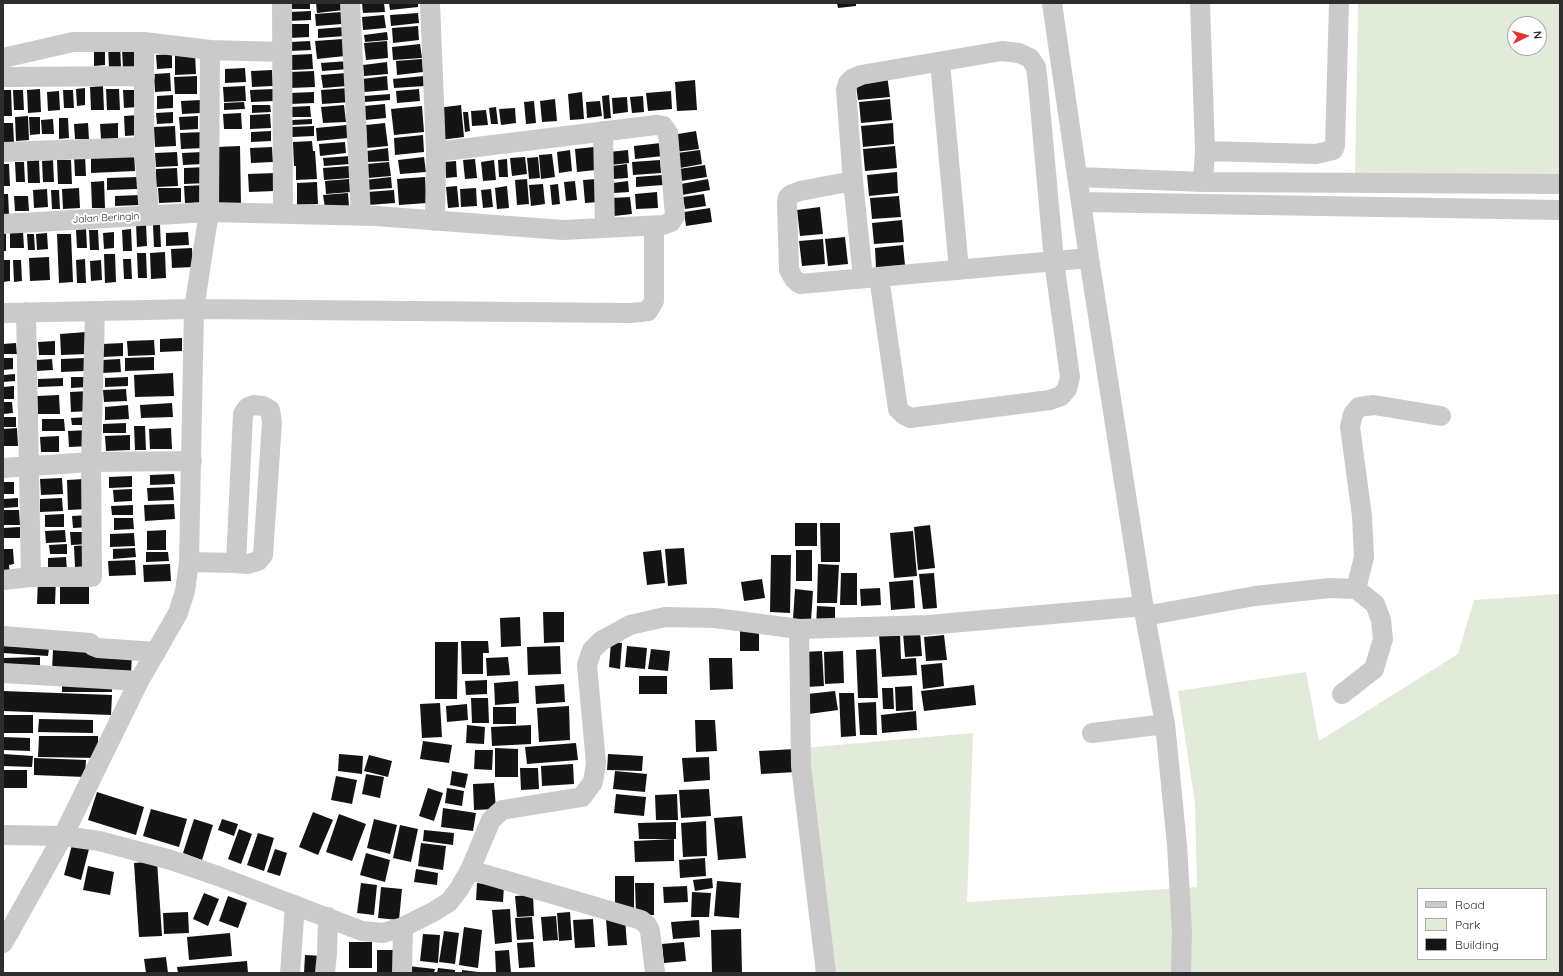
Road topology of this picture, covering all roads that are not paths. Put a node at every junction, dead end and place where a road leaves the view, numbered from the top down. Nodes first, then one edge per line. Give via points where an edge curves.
1 (282, 3) edge
2 (350, 3) edge
3 (430, 3) edge
4 (1052, 3) edge
5 (1200, 3) edge
6 (1339, 3) edge
7 (144, 42) junction
8 (210, 50) junction
9 (282, 52) junction
10 (3, 58) edge
11 (940, 62) junction
12 (145, 76) junction
13 (3, 77) edge
14 (603, 131) junction
15 (144, 147) junction
16 (1205, 151) junction
17 (3, 152) edge
18 (436, 152) junction
19 (1325, 153) junction
20 (1078, 177) junction
21 (853, 181) junction
22 (1203, 182) junction
23 (1326, 183) junction
24 (1437, 183) junction
25 (1560, 184) edge
26 (1082, 202) junction
27 (1436, 208) junction
28 (1560, 210) edge
29 (208, 212) junction
30 (283, 214) junction
31 (149, 216) junction
32 (361, 216) junction
33 (435, 221) junction
34 (3, 224) edge
35 (654, 226) junction
36 (606, 228) junction
37 (1089, 258) junction
38 (1054, 262) junction
39 (959, 270) junction
40 (871, 278) junction
41 (194, 309) junction
42 (95, 311) junction
43 (26, 312) junction
44 (3, 313) edge
45 (1441, 416) dead end
46 (192, 461) junction
47 (91, 462) junction
48 (29, 467) junction
49 (3, 468) edge
50 (189, 562) junction
51 (236, 563) junction
52 (31, 577) junction
53 (3, 580) edge
54 (1356, 589) junction
55 (1144, 611) junction
56 (799, 629) junction
57 (3, 636) edge
58 (156, 652) junction
59 (3, 673) edge
60 (139, 681) junction
61 (1342, 694) dead end
62 (1165, 724) junction
63 (1092, 734) dead end
64 (3, 836) edge
65 (63, 836) junction
66 (470, 870) junction
67 (295, 905) junction
68 (328, 917) junction
69 (403, 927) junction
70 (3, 943) edge
71 (290, 973) edge
72 (325, 973) edge
73 (402, 973) edge
74 (655, 973) edge
75 (826, 973) edge
76 (1181, 973) edge

1 - 9 street
2 - 32 street
3 - 18 street
4 - 20 street
5 - 16 street
6 - 19 street via 1336,146
7 - 8 street
7 - 10 street via 73,42
7 - 12 street
8 - 9 street
8 - 29 street
9 - 30 street
11 - 21 street via 861,75 848,83 846,90
11 - 38 street via 1002,51 1019,53 1030,58 1036,67
11 - 39 street
12 - 13 street
12 - 15 street
14 - 18 street
14 - 35 street, Jalan Beringin via 656,125 663,126 668,133 675,216 671,222 663,226
14 - 36 street
15 - 17 street
15 - 31 street
16 - 19 street
16 - 22 street
18 - 33 street
19 - 23 street
20 - 22 street
20 - 26 street
21 - 40 street
21 - 40 street via 800,191 788,197 786,203 789,270 800,284
22 - 23 street
23 - 24 street
24 - 25 street
24 - 27 street
26 - 27 street
26 - 37 street
27 - 28 street
29 - 30 street, Jalan Beringin
29 - 31 street, Jalan Beringin
29 - 41 street
30 - 32 street, Jalan Beringin
31 - 34 street, Jalan Beringin
32 - 33 street, Jalan Beringin
33 - 36 street, Jalan Beringin via 563,230
35 - 36 street, Jalan Beringin
35 - 41 street via 654,301 648,311
37 - 38 street
37 - 55 street
38 - 39 street
38 - 40 street via 1070,377 1067,389 1061,396 1050,400 910,418 898,409
39 - 40 street
41 - 42 street
41 - 46 street
42 - 43 street
42 - 47 street
43 - 44 street
43 - 48 street
45 - 54 street via 1374,406 1359,407 1353,414 1350,427 1362,516 1364,556
46 - 47 street
46 - 50 street
47 - 48 street
47 - 52 street via 92,577
48 - 49 street
48 - 52 street
50 - 51 street
50 - 58 street via 185,591 178,613
51 - 51 street via 248,564 258,561 263,555 272,422 270,410 263,406 248,407 243,414
52 - 53 street
54 - 55 street via 1330,588
54 - 61 street via 1375,604 1381,620 1383,639 1374,669
55 - 56 street via 928,625
55 - 62 street
56 - 66 street via 715,618 665,617 630,624 601,641 592,650 587,665 596,763 593,782 582,797 502,810 491,820
56 - 75 street via 802,766
57 - 58 street via 90,643 98,648
58 - 60 street
59 - 60 street
60 - 65 street
62 - 63 street
62 - 76 street via 1177,845 1182,931
64 - 65 street
65 - 67 street via 99,841 171,860
65 - 70 street
66 - 69 street via 449,902
66 - 74 street via 641,920 650,931
67 - 68 street
67 - 71 street
68 - 69 street via 362,931 384,933
68 - 72 street
69 - 73 street

